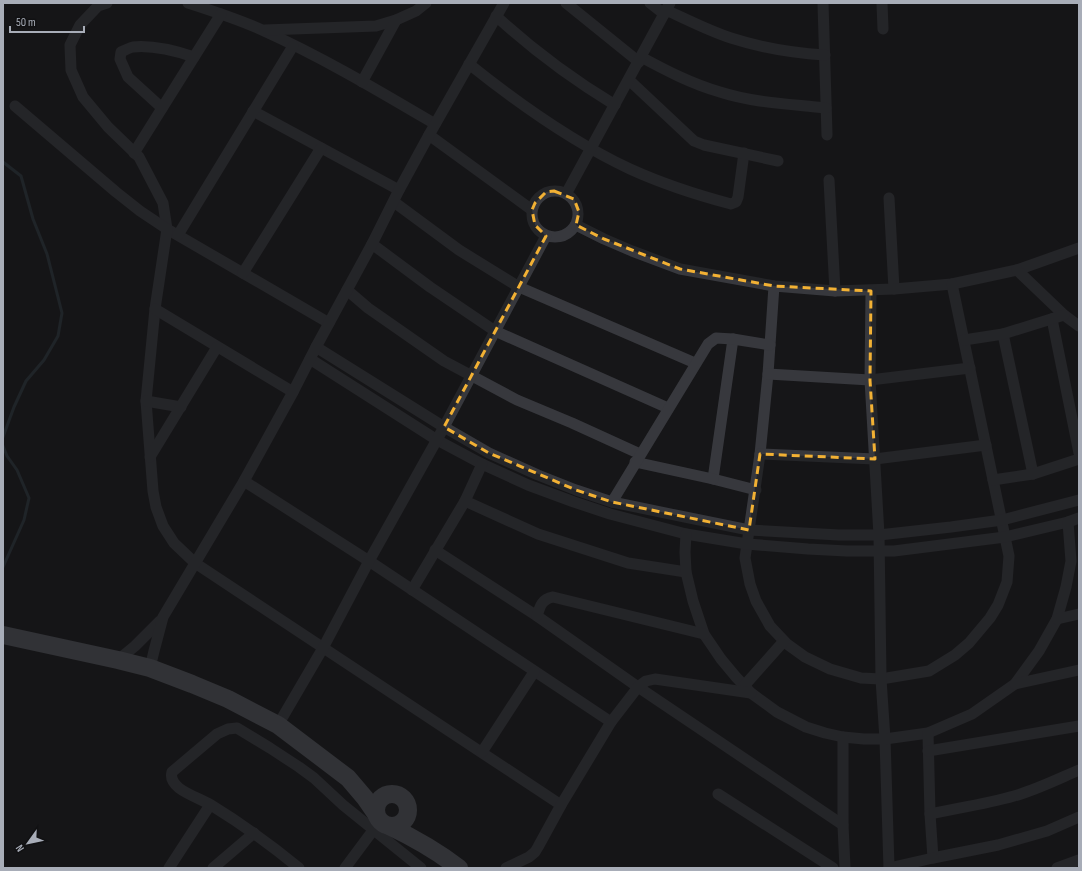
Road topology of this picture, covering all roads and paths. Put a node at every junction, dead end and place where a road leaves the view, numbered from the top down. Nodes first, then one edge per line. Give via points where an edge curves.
1 (107, 3) edge
2 (188, 3) edge
3 (426, 3) edge
4 (504, 3) edge
5 (566, 3) edge
6 (650, 3) edge
7 (823, 3) edge
8 (882, 3) edge
9 (667, 9) edge
10 (221, 14) junction
11 (496, 16) junction
12 (396, 20) junction
13 (883, 29) dead end
14 (262, 30) junction
15 (293, 46) junction
16 (825, 55) junction
17 (194, 57) junction
18 (640, 60) junction
19 (469, 64) junction
20 (629, 80) junction
21 (362, 82) junction
22 (15, 106) dead end
23 (615, 106) junction
24 (162, 108) junction
25 (826, 108) junction
26 (254, 111) junction
27 (435, 124) junction
28 (827, 134) dead end
29 (429, 135) junction
30 (321, 148) junction
31 (591, 149) junction
32 (134, 153) junction
33 (744, 153) junction
34 (778, 161) dead end
35 (829, 180) dead end
36 (399, 190) junction
37 (566, 194) junction
38 (889, 198) dead end
39 (394, 202) junction
40 (532, 210) junction
41 (576, 225) junction
42 (167, 229) junction
43 (178, 235) junction
44 (546, 236) junction
45 (372, 244) junction
46 (1079, 248) edge
47 (1017, 270) junction
48 (243, 273) junction
49 (952, 284) junction
50 (774, 286) junction
51 (519, 287) junction
52 (894, 289) junction
53 (347, 290) junction
54 (871, 290) junction
55 (835, 291) junction
56 (155, 309) junction
57 (1064, 315) junction
58 (1052, 319) junction
59 (329, 323) junction
60 (1079, 326) edge
61 (495, 331) junction
62 (1003, 334) junction
63 (733, 339) junction
64 (964, 340) junction
65 (770, 345) junction
66 (217, 346) junction
67 (316, 347) junction
68 (310, 359) junction
69 (696, 363) junction
70 (970, 368) junction
71 (768, 374) junction
72 (471, 376) junction
73 (870, 380) junction
74 (293, 392) junction
75 (146, 401) junction
76 (181, 407) junction
77 (668, 408) junction
78 (444, 427) junction
79 (437, 440) junction
80 (986, 445) junction
81 (1079, 453) edge
82 (760, 454) junction
83 (150, 457) junction
84 (638, 458) junction
85 (875, 459) junction
86 (1079, 459) edge
87 (482, 464) junction
88 (1033, 474) junction
89 (713, 479) junction
90 (993, 480) junction
91 (244, 481) junction
92 (756, 490) junction
93 (464, 500) junction
94 (1079, 500) edge
95 (612, 502) junction
96 (1079, 518) edge
97 (1002, 520) junction
98 (1068, 522) junction
99 (749, 530) junction
100 (686, 534) junction
101 (879, 535) junction
102 (1005, 537) junction
103 (747, 544) junction
104 (435, 550) junction
105 (880, 551) junction
106 (1075, 560) edge
107 (369, 561) junction
108 (195, 564) junction
109 (686, 572) junction
110 (412, 590) junction
111 (1079, 614) edge
112 (537, 616) junction
113 (163, 617) junction
114 (1057, 619) junction
115 (704, 634) junction
116 (7, 636) edge
117 (784, 641) junction
118 (323, 648) junction
119 (118, 660) junction
120 (150, 668) junction
121 (1079, 670) edge
122 (534, 672) junction
123 (881, 679) junction
124 (1015, 684) junction
125 (638, 687) junction
126 (748, 690) junction
127 (611, 722) junction
128 (278, 726) junction
129 (1079, 726) edge
130 (928, 733) junction
131 (843, 737) junction
132 (885, 738) junction
133 (928, 751) junction
134 (482, 752) junction
135 (1079, 770) edge
136 (348, 778) junction
137 (389, 794) junction
138 (718, 794) dead end
139 (210, 805) junction
140 (561, 805) junction
141 (408, 812) junction
142 (930, 814) junction
143 (1079, 817) edge
144 (380, 823) junction
145 (843, 825) junction
146 (254, 833) junction
147 (442, 855) junction
148 (933, 858) junction
149 (1079, 860) edge
150 (294, 867) edge
151 (169, 868) edge
152 (214, 868) edge
153 (345, 868) edge
154 (421, 868) edge
155 (459, 868) edge
156 (506, 868) edge
157 (833, 868) edge
158 (845, 868) edge
159 (889, 868) edge
160 (1057, 868) edge

1 - 32 street via 98,6 80,25 70,45 71,70 83,97
2 - 10 street
3 - 12 street via 416,11
4 - 11 street
5 - 18 street
6 - 9 street
7 - 16 street
8 - 13 street
9 - 16 street via 712,31 750,44
9 - 18 street
10 - 14 street
10 - 17 street
11 - 19 street
11 - 23 street via 549,61
12 - 14 street via 376,26
12 - 21 street
14 - 15 street
15 - 21 street
15 - 26 street
16 - 25 street
17 - 24 street
17 - 24 street via 178,51 152,48 132,47 121,52 120,59 128,77
18 - 20 street
18 - 25 street via 721,92 758,101
19 - 27 street
19 - 31 street via 527,108
20 - 23 street
20 - 33 street via 694,141
21 - 27 street
22 - 42 street via 140,212
23 - 31 street
24 - 32 street
25 - 28 street
26 - 30 street
26 - 43 street
27 - 29 street
29 - 36 street
29 - 40 street
30 - 36 street
30 - 48 street
31 - 33 street via 631,170 692,193 731,204 737,200
31 - 37 street
32 - 42 street via 139,157 163,203
33 - 34 street
35 - 55 street
36 - 39 street
37 - 40 street via 546,192 540,196
37 - 41 street via 577,205 579,212
38 - 52 street
39 - 45 street
39 - 51 street via 459,250
40 - 44 street via 535,225 539,232
41 - 44 street via 567,235 553,238
41 - 50 street via 618,245 680,268
42 - 43 street
42 - 56 street
43 - 48 street
44 - 51 street
45 - 53 street
45 - 61 street
46 - 47 street
47 - 49 street
47 - 57 street
48 - 59 street
49 - 52 street
49 - 64 street
50 - 55 street
50 - 65 street
51 - 61 street
51 - 69 street
52 - 54 street
53 - 59 street
53 - 72 street via 368,308 444,361
54 - 55 street
54 - 73 street
56 - 66 street
56 - 75 street
57 - 58 street
57 - 60 street
58 - 62 street
58 - 81 street
59 - 67 street
61 - 72 street
61 - 77 street
62 - 64 street
62 - 88 street
63 - 65 street
63 - 69 street via 713,339
63 - 89 street
64 - 70 street
65 - 71 street
66 - 74 street
66 - 76 street
67 - 68 street
67 - 78 street
68 - 74 street
68 - 79 street
69 - 77 street
70 - 73 street
70 - 80 street
71 - 73 street
71 - 82 street
72 - 78 street
72 - 84 street via 517,400 572,423
73 - 85 street
74 - 91 street
75 - 76 street
75 - 83 street
76 - 83 street
77 - 84 street
78 - 79 street
78 - 95 street via 489,454
79 - 87 street
79 - 107 street
80 - 85 street
80 - 90 street
82 - 85 street
82 - 92 street
83 - 108 street via 156,507 163,526 174,543
84 - 89 street
84 - 95 street
85 - 101 street
86 - 88 street
87 - 93 street
87 - 100 street via 574,502
88 - 90 street
89 - 92 street
90 - 97 street
91 - 107 street
91 - 108 street
92 - 99 street
93 - 104 street
93 - 109 street via 538,534 575,546 628,563
94 - 97 street
95 - 99 street
96 - 98 street
97 - 101 street
97 - 102 street
98 - 102 street
98 - 106 street
99 - 101 street
99 - 103 street
100 - 103 street
100 - 109 street
101 - 105 street
102 - 105 street
102 - 123 street via 1009,556 1007,582 998,605 970,643 929,671
103 - 105 street
103 - 117 street via 745,558 756,601 770,626
104 - 110 street
104 - 112 street
105 - 123 street
106 - 114 street
107 - 110 street
107 - 118 street
108 - 113 street
108 - 118 street
109 - 115 street
110 - 122 street
111 - 114 street
112 - 115 street via 544,600 553,596
112 - 125 street
113 - 119 street
113 - 120 street
114 - 124 street
115 - 126 street via 721,659
116 - 119 main road
117 - 123 street via 805,657 830,670 861,678
117 - 126 street
118 - 128 street
118 - 134 street
119 - 120 main road
120 - 128 main road via 228,699
121 - 124 street
122 - 127 street
122 - 134 street
123 - 132 street
124 - 130 street via 972,714
125 - 126 street via 646,681 655,679
125 - 127 street
125 - 145 street
126 - 131 street via 777,712 806,727
127 - 140 street
128 - 136 main road
129 - 133 street
130 - 132 street
130 - 133 street
131 - 132 street
131 - 145 street
132 - 159 street
133 - 142 street
134 - 140 street
135 - 142 street via 1014,796
136 - 137 main road
136 - 144 main road via 365,798
137 - 141 main road via 403,798
137 - 144 main road via 384,795 376,803
138 - 157 street
139 - 144 street via 180,789 171,776 172,772 217,734 237,728 299,767 343,805
139 - 146 street
139 - 151 street
140 - 156 street via 535,852
141 - 144 main road via 398,825
141 - 147 main road
142 - 148 street
143 - 148 street via 1047,831 998,845
144 - 147 main road via 418,840
144 - 153 street
144 - 154 street
145 - 158 street
146 - 150 street
146 - 152 street
147 - 155 main road
148 - 159 street
149 - 160 street

